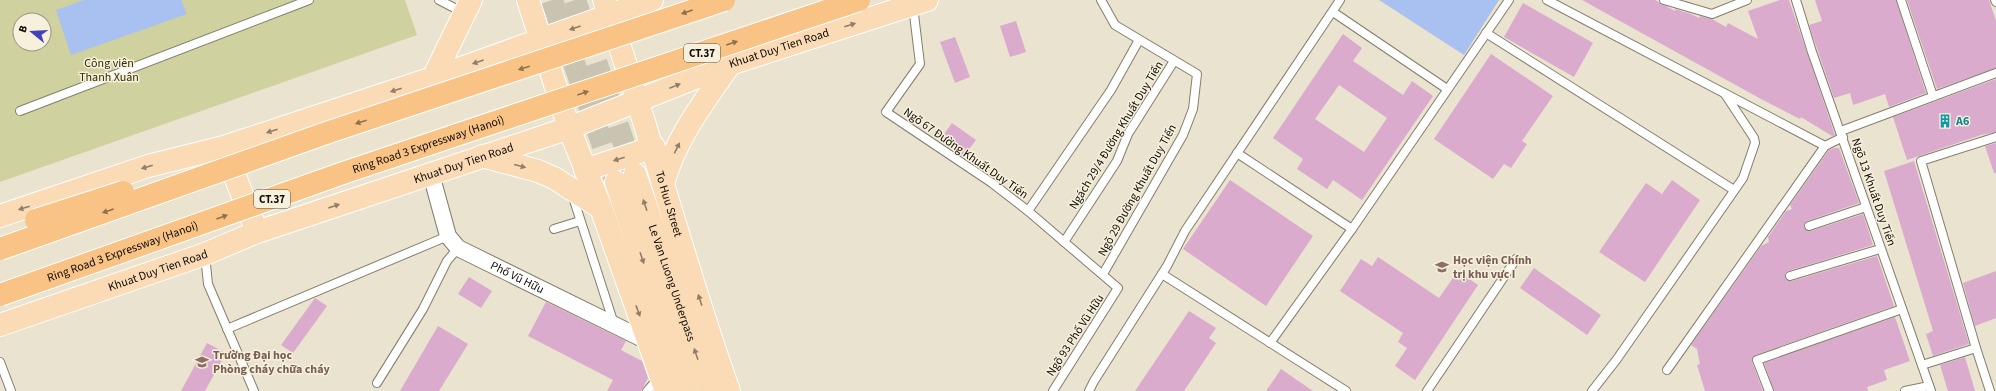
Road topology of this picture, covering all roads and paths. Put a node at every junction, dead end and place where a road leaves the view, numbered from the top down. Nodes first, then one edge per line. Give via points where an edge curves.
1 (308, 0) edge
2 (439, 0) edge
3 (528, 0) edge
4 (652, 0) edge
5 (724, 0) edge
6 (858, 0) edge
7 (1101, 0) edge
8 (1340, 0) edge
9 (1509, 0) edge
10 (1547, 0) edge
11 (1664, 0) edge
12 (1747, 0) edge
13 (1796, 0) edge
14 (1901, 0) edge
15 (920, 3) edge
16 (468, 6) edge
17 (607, 8) edge
18 (1333, 12) junction
19 (1486, 33) junction
20 (541, 40) junction
21 (1139, 40) junction
22 (1174, 61) junction
23 (730, 64) junction
24 (1996, 73) edge
25 (433, 78) junction
26 (1447, 89) junction
27 (1725, 94) junction
28 (1933, 96) junction
29 (638, 101) junction
30 (546, 106) junction
31 (20, 112) dead end
32 (569, 128) junction
33 (330, 132) junction
34 (1842, 134) junction
35 (1996, 137) edge
36 (1825, 146) junction
37 (654, 147) junction
38 (224, 148) junction
39 (1237, 153) junction
40 (482, 156) junction
41 (585, 170) junction
42 (431, 174) junction
43 (663, 184) junction
44 (569, 186) junction
45 (1734, 190) junction
46 (1866, 207) junction
47 (601, 208) junction
48 (1028, 211) junction
49 (0, 216) edge
50 (580, 221) junction
51 (1809, 226) dead end
52 (554, 229) dead end
53 (1352, 229) junction
54 (257, 232) junction
55 (0, 233) edge
56 (448, 236) junction
57 (1064, 242) junction
58 (458, 248) junction
59 (0, 249) edge
60 (1880, 249) junction
61 (205, 254) junction
62 (1516, 258) dead end
63 (1103, 274) junction
64 (1162, 274) junction
65 (1790, 276) dead end
66 (0, 295) edge
67 (1902, 309) junction
68 (0, 311) edge
69 (0, 325) edge
70 (614, 325) junction
71 (227, 329) junction
72 (649, 342) junction
73 (1270, 343) junction
74 (1976, 348) junction
75 (0, 362) edge
76 (1922, 365) junction
77 (1667, 370) dead end
78 (376, 383) dead end
79 (658, 386) edge
80 (1930, 388) edge
81 (725, 390) edge
82 (11, 391) edge
83 (254, 391) edge
84 (686, 391) edge
85 (1053, 391) edge
86 (1089, 391) edge
87 (1346, 391) edge
88 (1427, 391) edge
89 (1592, 391) edge
90 (1769, 391) edge
91 (1905, 391) edge
92 (1990, 391) edge

1 - 31 lane
2 - 16 lane
3 - 20 main road
4 - 17 main road
5 -> 33 highway, bridge
30 -> 6 highway, Ring Road 3 Expressway (Hanoi) / CT.37, bridge
7 - 21 lane, Ngõ 29 Đường Khuất Duy Tiến via 1115,25
8 - 18 lane
9 - 19 lane
10 - 27 lane
11 - 12 lane via 1712,14
13 - 34 lane, Ngõ 13 Khuất Duy Tiến
14 - 28 lane
23 -> 15 main road, Khuat Duy Tien Road
15 - 48 lane, Ngõ 67 Đường Khuất Duy Tiến via 920,64 886,112 992,183
16 - 25 main road
17 -> 20 main road
17 - 29 main road, To Huu Street
18 - 26 lane
18 - 39 lane
19 - 26 lane
19 - 45 lane
20 -> 25 main road
20 - 32 main road
21 - 22 lane, Ngõ 29 Đường Khuất Duy Tiến
21 - 48 lane via 1111,90
22 - 57 lane, Ngách 29/4 Đường Khuất Duy Tiến via 1128,134 1117,161
22 - 63 lane, Ngõ 29 Đường Khuất Duy Tiến via 1197,74 1193,109 1183,135
29 -> 23 main road, Khuat Duy Tien Road
43 -> 23 main road via 668,165 686,130
24 - 28 lane
25 -> 38 main road
26 - 53 lane
27 - 36 lane
27 - 45 lane via 1755,143 1742,178
28 - 34 lane
29 - 32 main road, Khuat Duy Tien Road
29 - 37 main road, To Huu Street
66 -> 30 highway, Ring Road 3 Expressway (Hanoi) / CT.37, bridge via 343,173
30 - 68 highway, bridge via 219,234
32 - 40 main road, Khuat Duy Tien Road
32 - 41 main road
33 - 55 highway, bridge via 99,198
33 -> 59 highway, bridge
34 - 36 lane
34 - 46 lane, Ngõ 13 Khuất Duy Tiến
35 - 74 lane via 1921,161
36 - 77 lane
37 -> 41 main road
37 - 43 main road, To Huu Street
38 -> 49 main road via 148,166
38 - 54 main road
39 - 53 lane
39 - 64 lane via 1185,231
40 - 42 main road, Khuat Duy Tien Road
40 -> 44 main road via 538,171
41 - 47 main road
54 -> 42 main road, Khuat Duy Tien Road
42 - 56 street, Phố Vũ Hữu
81 -> 43 main road, To Huu Street
44 - 47 main road
44 - 50 lane
45 - 89 lane
46 - 51 lane
46 - 60 lane, Ngõ 13 Khuất Duy Tiến
47 -> 72 main road
48 - 57 lane, Ngõ 67 Đường Khuất Duy Tiến
50 - 52 lane
50 - 70 lane
53 - 73 lane
54 - 61 main road, Khuat Duy Tien Road
56 - 58 street, Phố Vũ Hữu
56 - 71 lane
57 - 63 lane, Ngõ 67 Đường Khuất Duy Tiến
58 - 70 street, Phố Vũ Hữu
58 - 78 lane via 447,261 423,309
60 - 65 lane
60 - 67 lane, Ngõ 13 Khuất Duy Tiến
61 - 69 main road, Khuat Duy Tien Road
61 - 71 lane via 208,284
62 - 88 lane
63 - 85 lane, Ngõ 93 Phố Vũ Hữu via 1118,288
64 - 73 lane
64 - 86 lane
67 - 76 lane, Ngõ 13 Khuất Duy Tiến
67 - 90 lane via 1758,360
70 - 72 street, Phố Vũ Hữu
71 - 83 lane
72 - 79 main road
73 - 87 lane
74 - 76 lane
74 - 92 lane
75 - 82 lane
76 - 80 lane, Ngõ 13 Khuất Duy Tiến
80 - 91 lane
81 -> 84 main road, Le Van Luong Underpass via 625,178

